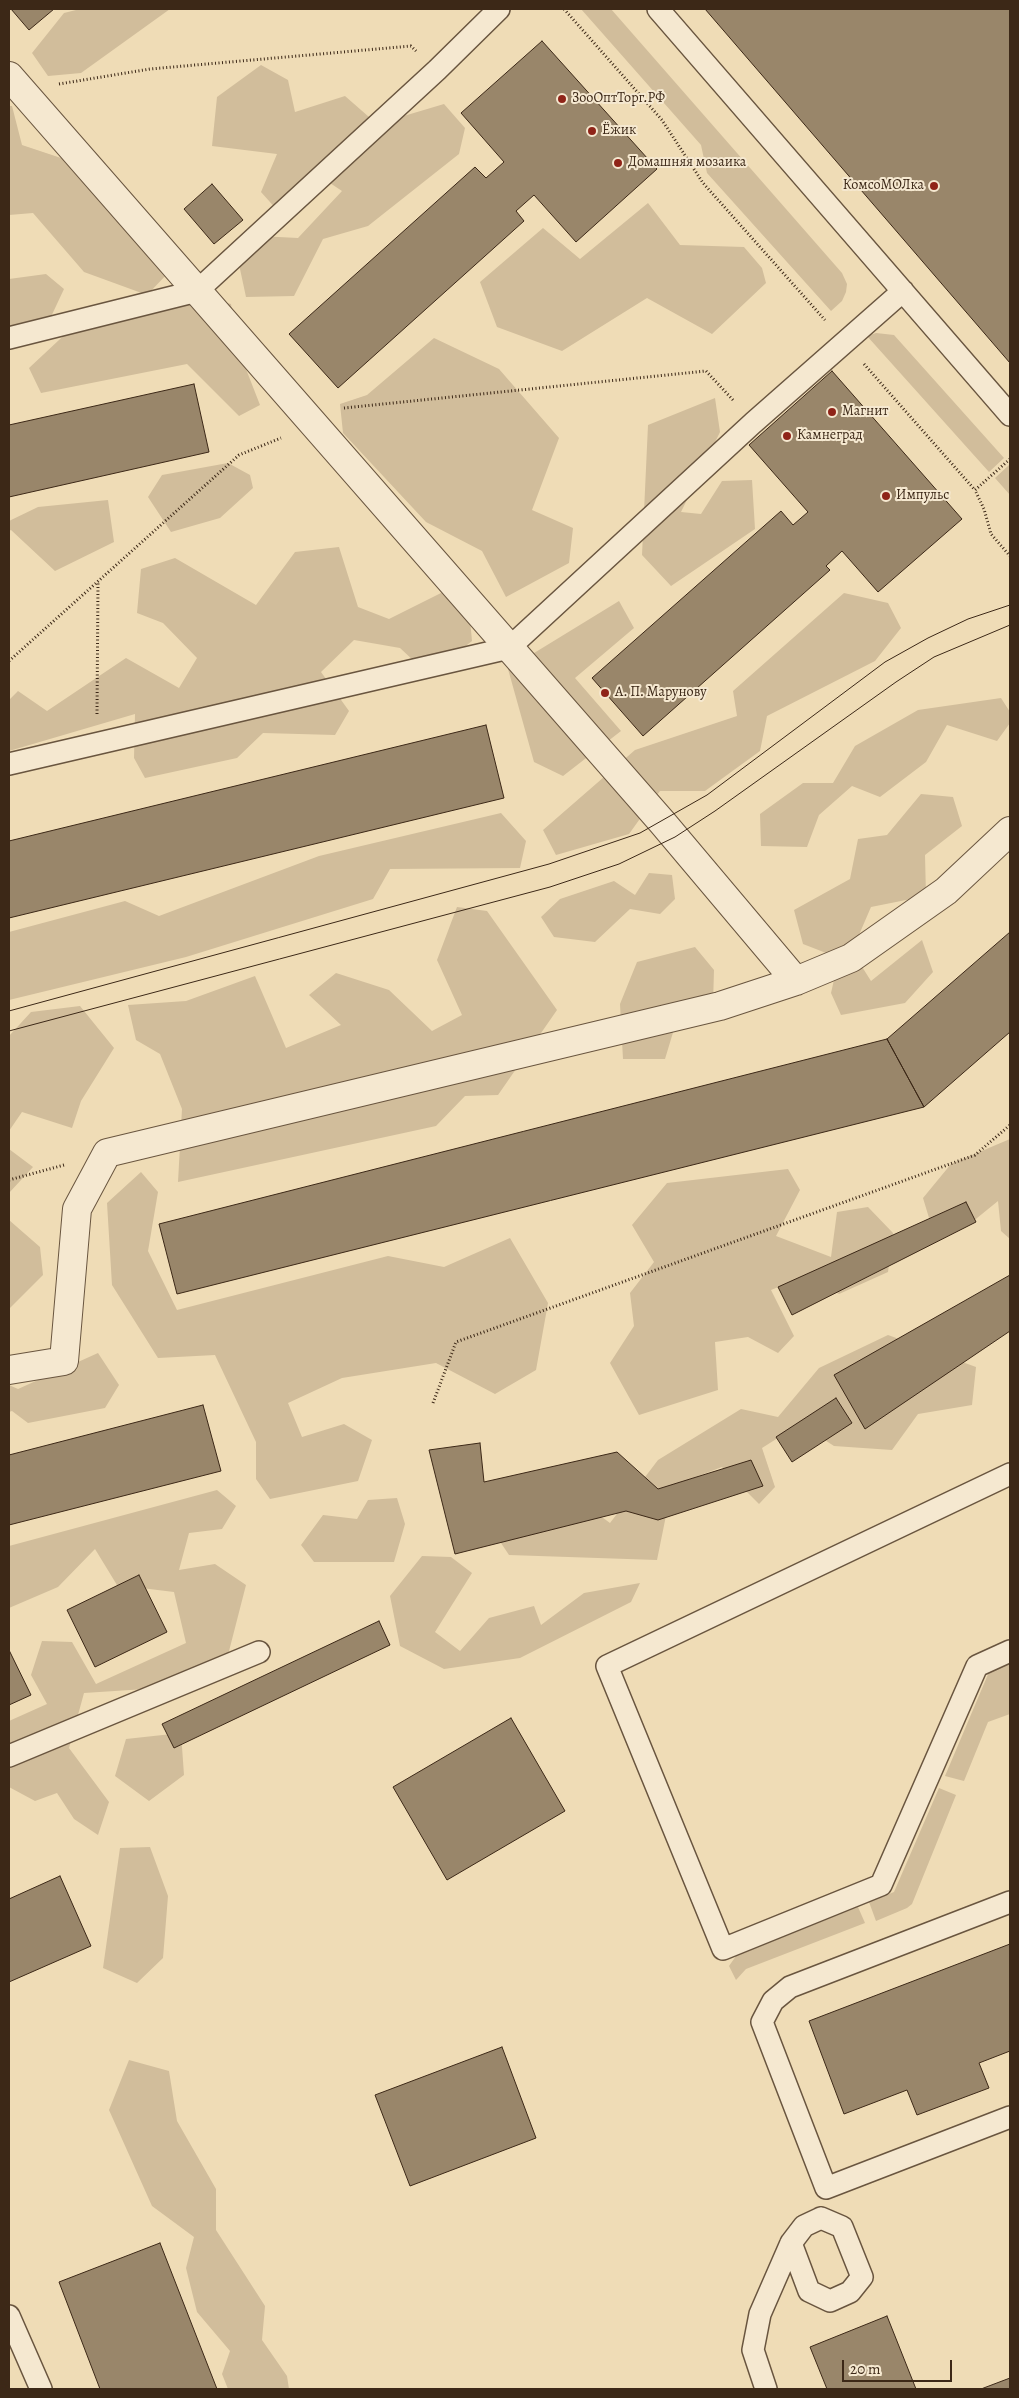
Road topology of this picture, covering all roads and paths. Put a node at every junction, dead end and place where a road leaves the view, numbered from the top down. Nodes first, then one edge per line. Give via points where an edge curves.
1 (499, 9) edge
2 (564, 9) edge
3 (658, 9) edge
4 (437, 70) junction
5 (15, 83) edge
6 (197, 291) junction
7 (903, 291) junction
8 (9, 338) edge
9 (846, 343) junction
10 (1010, 415) edge
11 (1010, 459) edge
12 (975, 490) junction
13 (1010, 556) edge
14 (98, 582) dead end
15 (508, 648) junction
16 (96, 742) junction
17 (9, 764) edge
18 (1010, 831) edge
19 (796, 981) junction
20 (1010, 1125) edge
21 (107, 1153) junction
22 (9, 1180) edge
23 (9, 1370) edge
24 (433, 1403) dead end
25 (1010, 1474) edge
26 (1010, 1651) edge
27 (259, 1652) dead end
28 (9, 1756) edge
29 (1010, 1902) edge
30 (1010, 2117) edge
31 (826, 2188) junction
32 (821, 2218) junction
33 (792, 2243) junction
34 (9, 2316) edge
35 (41, 2389) edge
36 (766, 2389) edge

1 - 4 lane
2 - 9 path via 662,120 703,183
3 - 7 lane
4 - 5 path via 411,46
4 - 6 lane
5 - 6 street
6 - 8 lane
6 - 15 street
7 - 9 lane
7 - 10 lane
9 - 12 path
9 - 15 lane via 753,423
11 - 12 path
12 - 13 path via 991,534
14 - 16 path
15 - 16 lane
15 - 19 street via 662,822
16 - 17 lane
18 - 19 street via 946,891 851,958
19 - 21 street via 720,1006
20 - 24 path via 975,1155 456,1342
21 - 22 path
21 - 23 street via 77,1209 64,1361
25 - 26 lane via 607,1666 723,1949 881,1885 977,1666
27 - 28 lane
29 - 31 lane via 790,1987 773,2001 762,2022
30 - 31 lane
31 - 32 lane
32 - 33 lane via 804,2226
32 - 33 lane via 842,2227 862,2277 850,2292 830,2301 809,2291
33 - 36 lane via 760,2314 753,2350
34 - 35 lane

